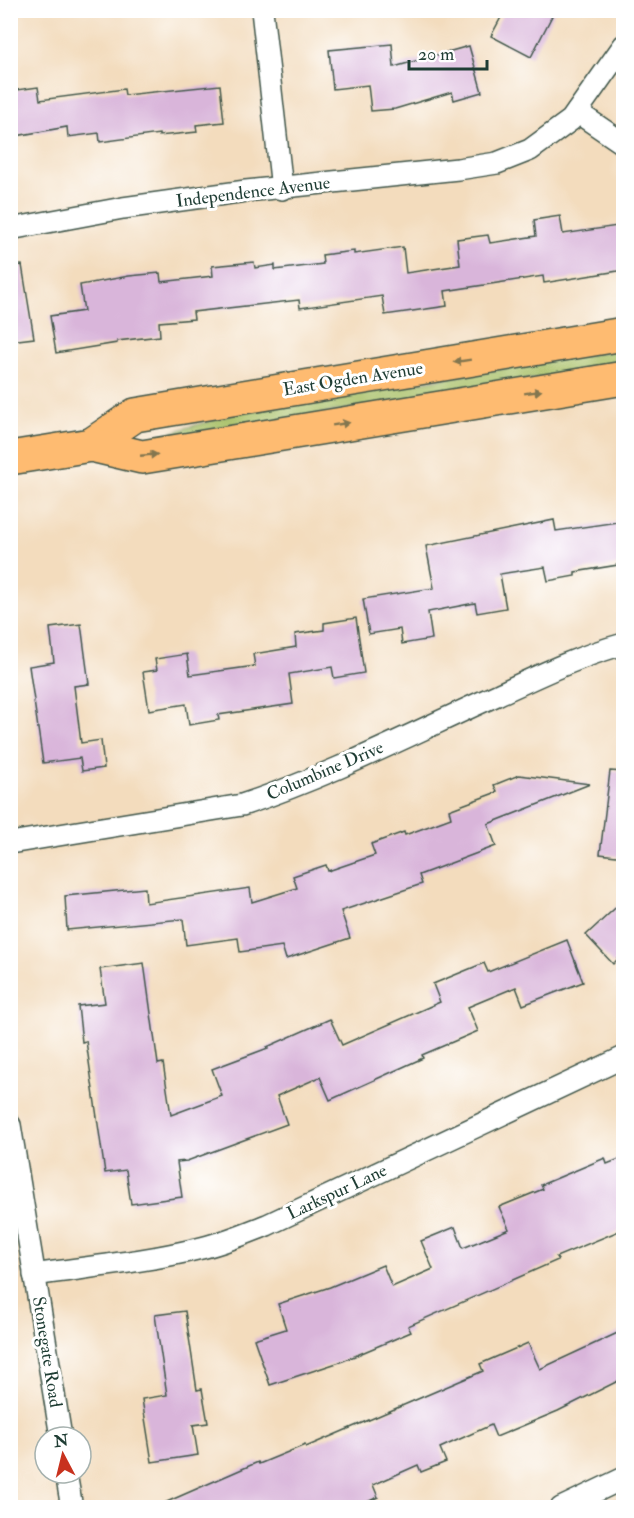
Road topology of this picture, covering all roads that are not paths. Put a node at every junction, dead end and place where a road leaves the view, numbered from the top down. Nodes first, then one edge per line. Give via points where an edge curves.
1 (262, 10) edge
2 (621, 52) edge
3 (578, 112) junction
4 (624, 144) edge
5 (282, 189) junction
6 (10, 229) edge
7 (624, 334) edge
8 (624, 378) edge
9 (91, 446) junction
10 (10, 458) edge
11 (624, 644) edge
12 (10, 843) edge
13 (624, 1057) edge
14 (10, 1125) edge
15 (34, 1275) junction
16 (59, 1425) edge
17 (624, 1478) edge
18 (68, 1485) edge
19 (72, 1508) edge
20 (561, 1508) edge

1 - 5 street
2 - 3 street, Independence Avenue
3 - 4 street
3 - 5 street, Independence Avenue via 530,150 497,163
5 - 6 street, Independence Avenue via 123,208
7 -> 9 main road, East Ogden Avenue via 135,415
9 -> 8 main road, East Ogden Avenue via 142,457
9 - 10 main road, East Ogden Avenue
11 - 12 street, Columbine Drive via 569,662 317,776 242,805
13 - 15 street, Larkspur Lane via 232,1239 164,1256
14 - 15 street, Stonegate Road
15 - 16 street, Stonegate Road
17 - 20 street
18 - 19 street

